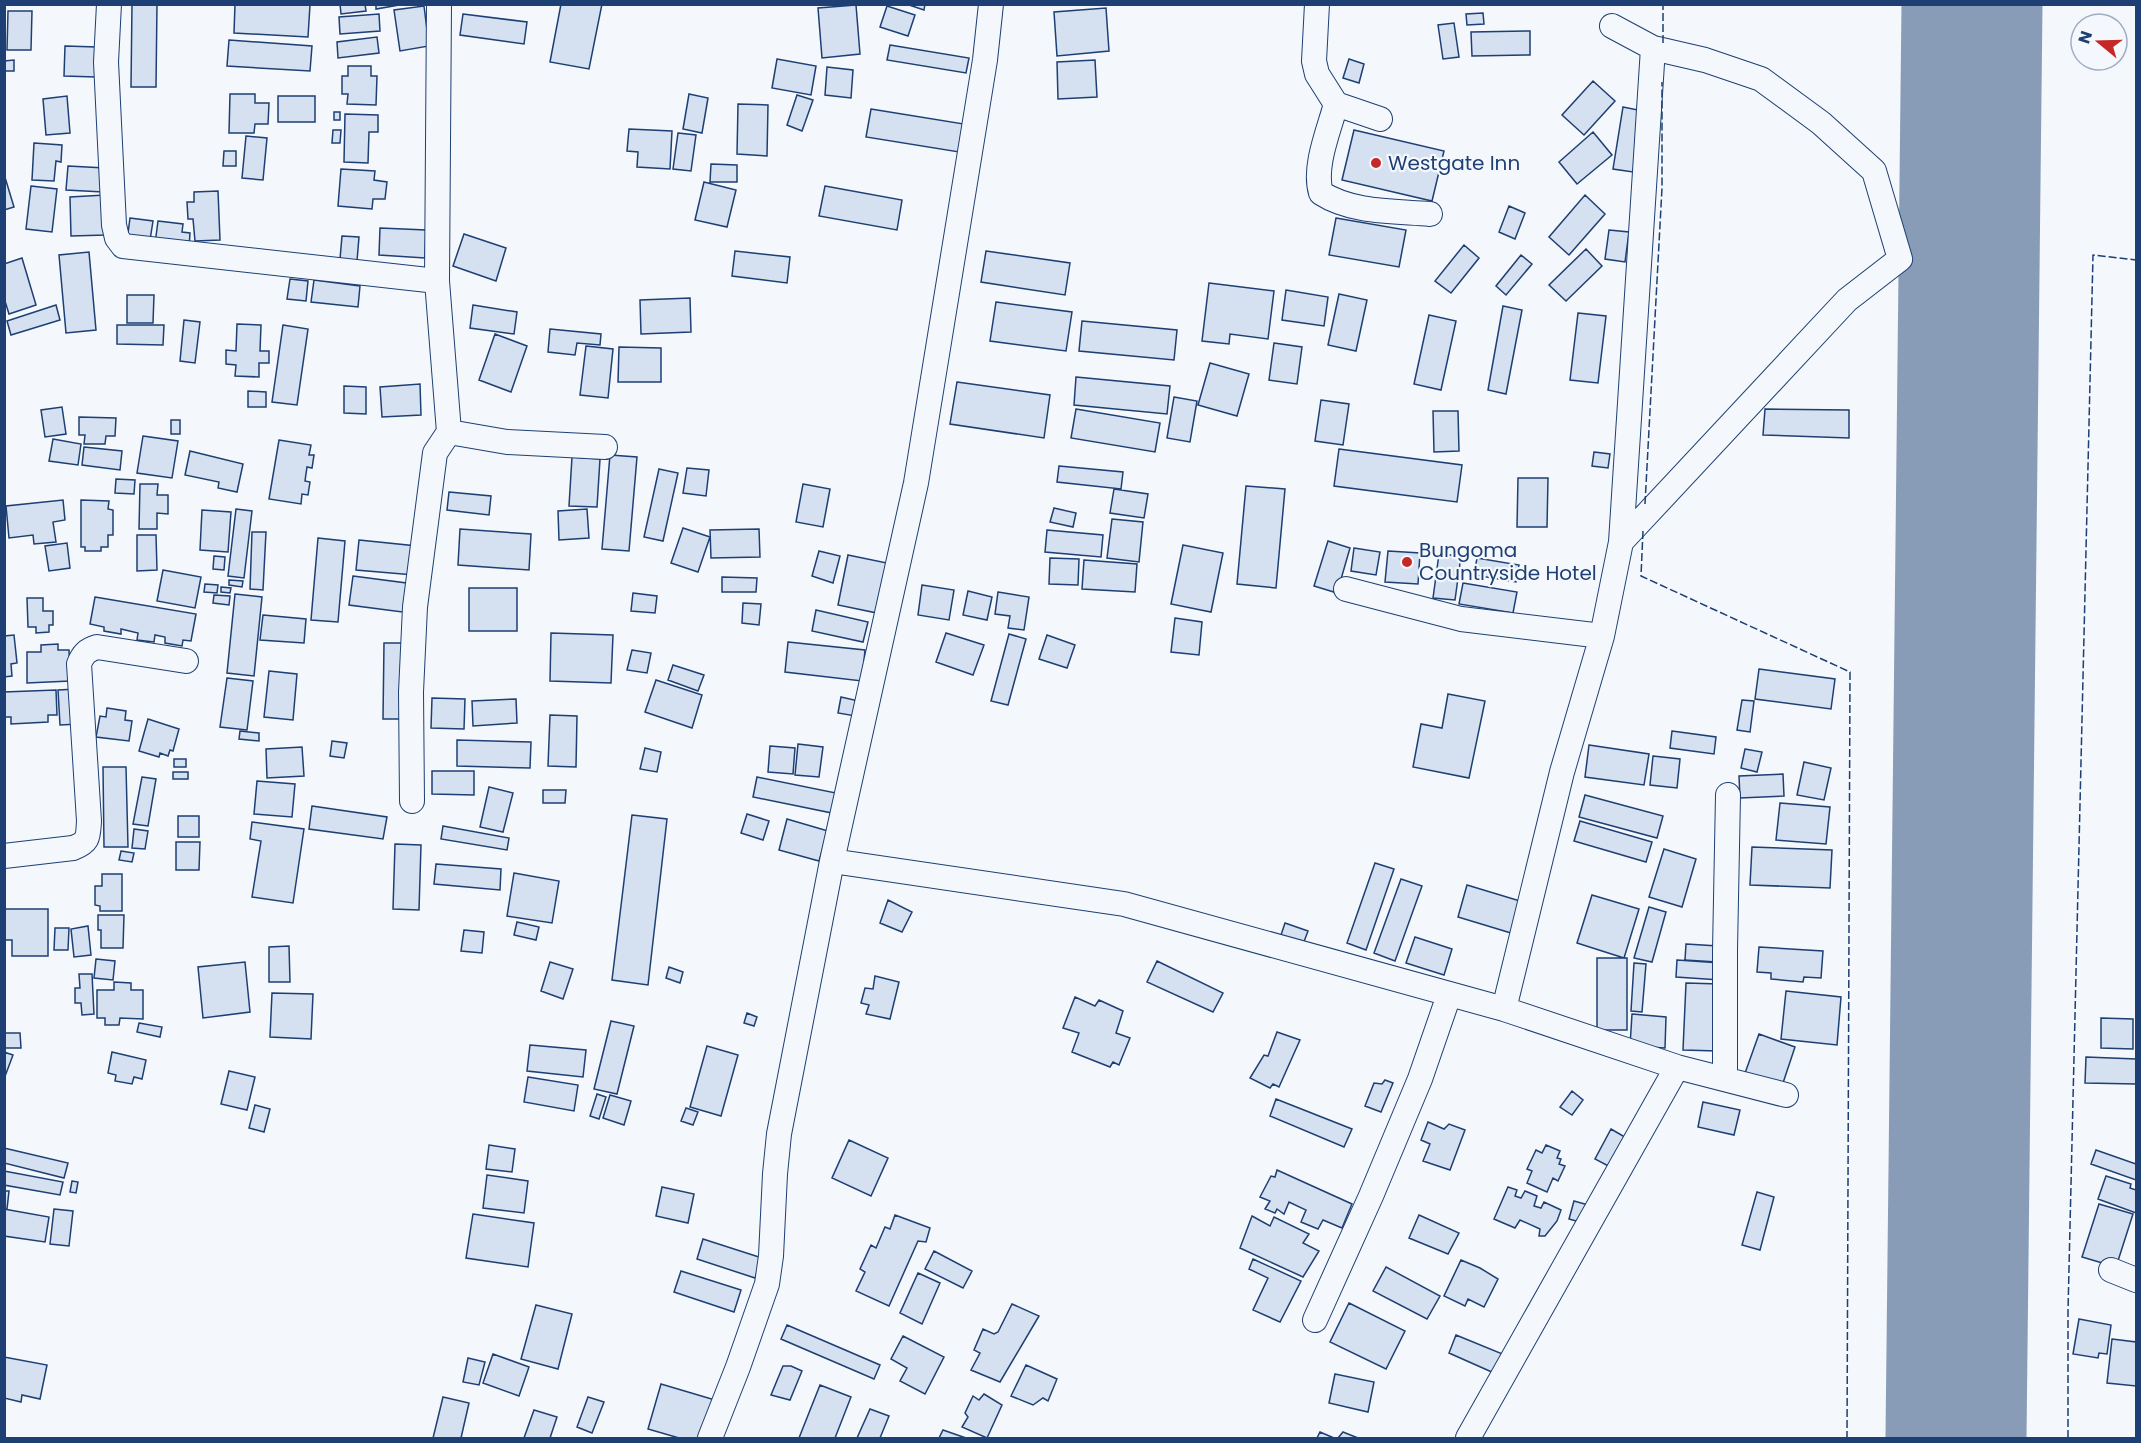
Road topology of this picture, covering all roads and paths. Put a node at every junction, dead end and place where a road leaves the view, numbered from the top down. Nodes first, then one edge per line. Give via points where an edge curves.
1 (109, 4) edge
2 (439, 4) edge
3 (991, 4) edge
4 (1317, 4) edge
5 (1612, 26) dead end
6 (1653, 48) junction
7 (1336, 104) junction
8 (1380, 119) dead end
9 (1430, 214) dead end
10 (437, 281) junction
11 (449, 432) junction
12 (605, 447) dead end
13 (1621, 542) junction
14 (1346, 589) dead end
15 (1602, 636) junction
16 (186, 661) dead end
17 (1728, 795) dead end
18 (412, 801) dead end
19 (4, 856) edge
20 (832, 861) junction
21 (1449, 995) junction
22 (1504, 1009) junction
23 (1677, 1067) junction
24 (1725, 1078) junction
25 (1786, 1095) dead end
26 (2111, 1270) dead end
27 (2136, 1280) edge
28 (1315, 1320) dead end
29 (710, 1438) edge
30 (1468, 1438) edge

1 - 10 street via 106,62 114,225 123,246
2 - 10 street
3 - 20 street via 916,483
4 - 7 street via 1314,61 1317,74
5 - 6 street
6 - 13 street
6 - 13 street via 1761,79 1821,123 1874,171 1900,259 1847,300
7 - 8 street
7 - 9 street via 1319,166 1321,193 1350,206
10 - 11 street
11 - 12 street via 507,442
11 - 18 street via 435,453 415,607
13 - 15 street
14 - 15 street via 1461,619
15 - 22 street via 1562,772
16 - 19 street via 97,647 88,650 79,664 88,835 84,844 73,849
17 - 24 street
20 - 21 street via 1124,904
20 - 29 street via 779,1134 767,1284
21 - 22 street
21 - 28 street via 1420,1079
22 - 23 street
23 - 24 street
23 - 30 street
24 - 25 street
26 - 27 street

